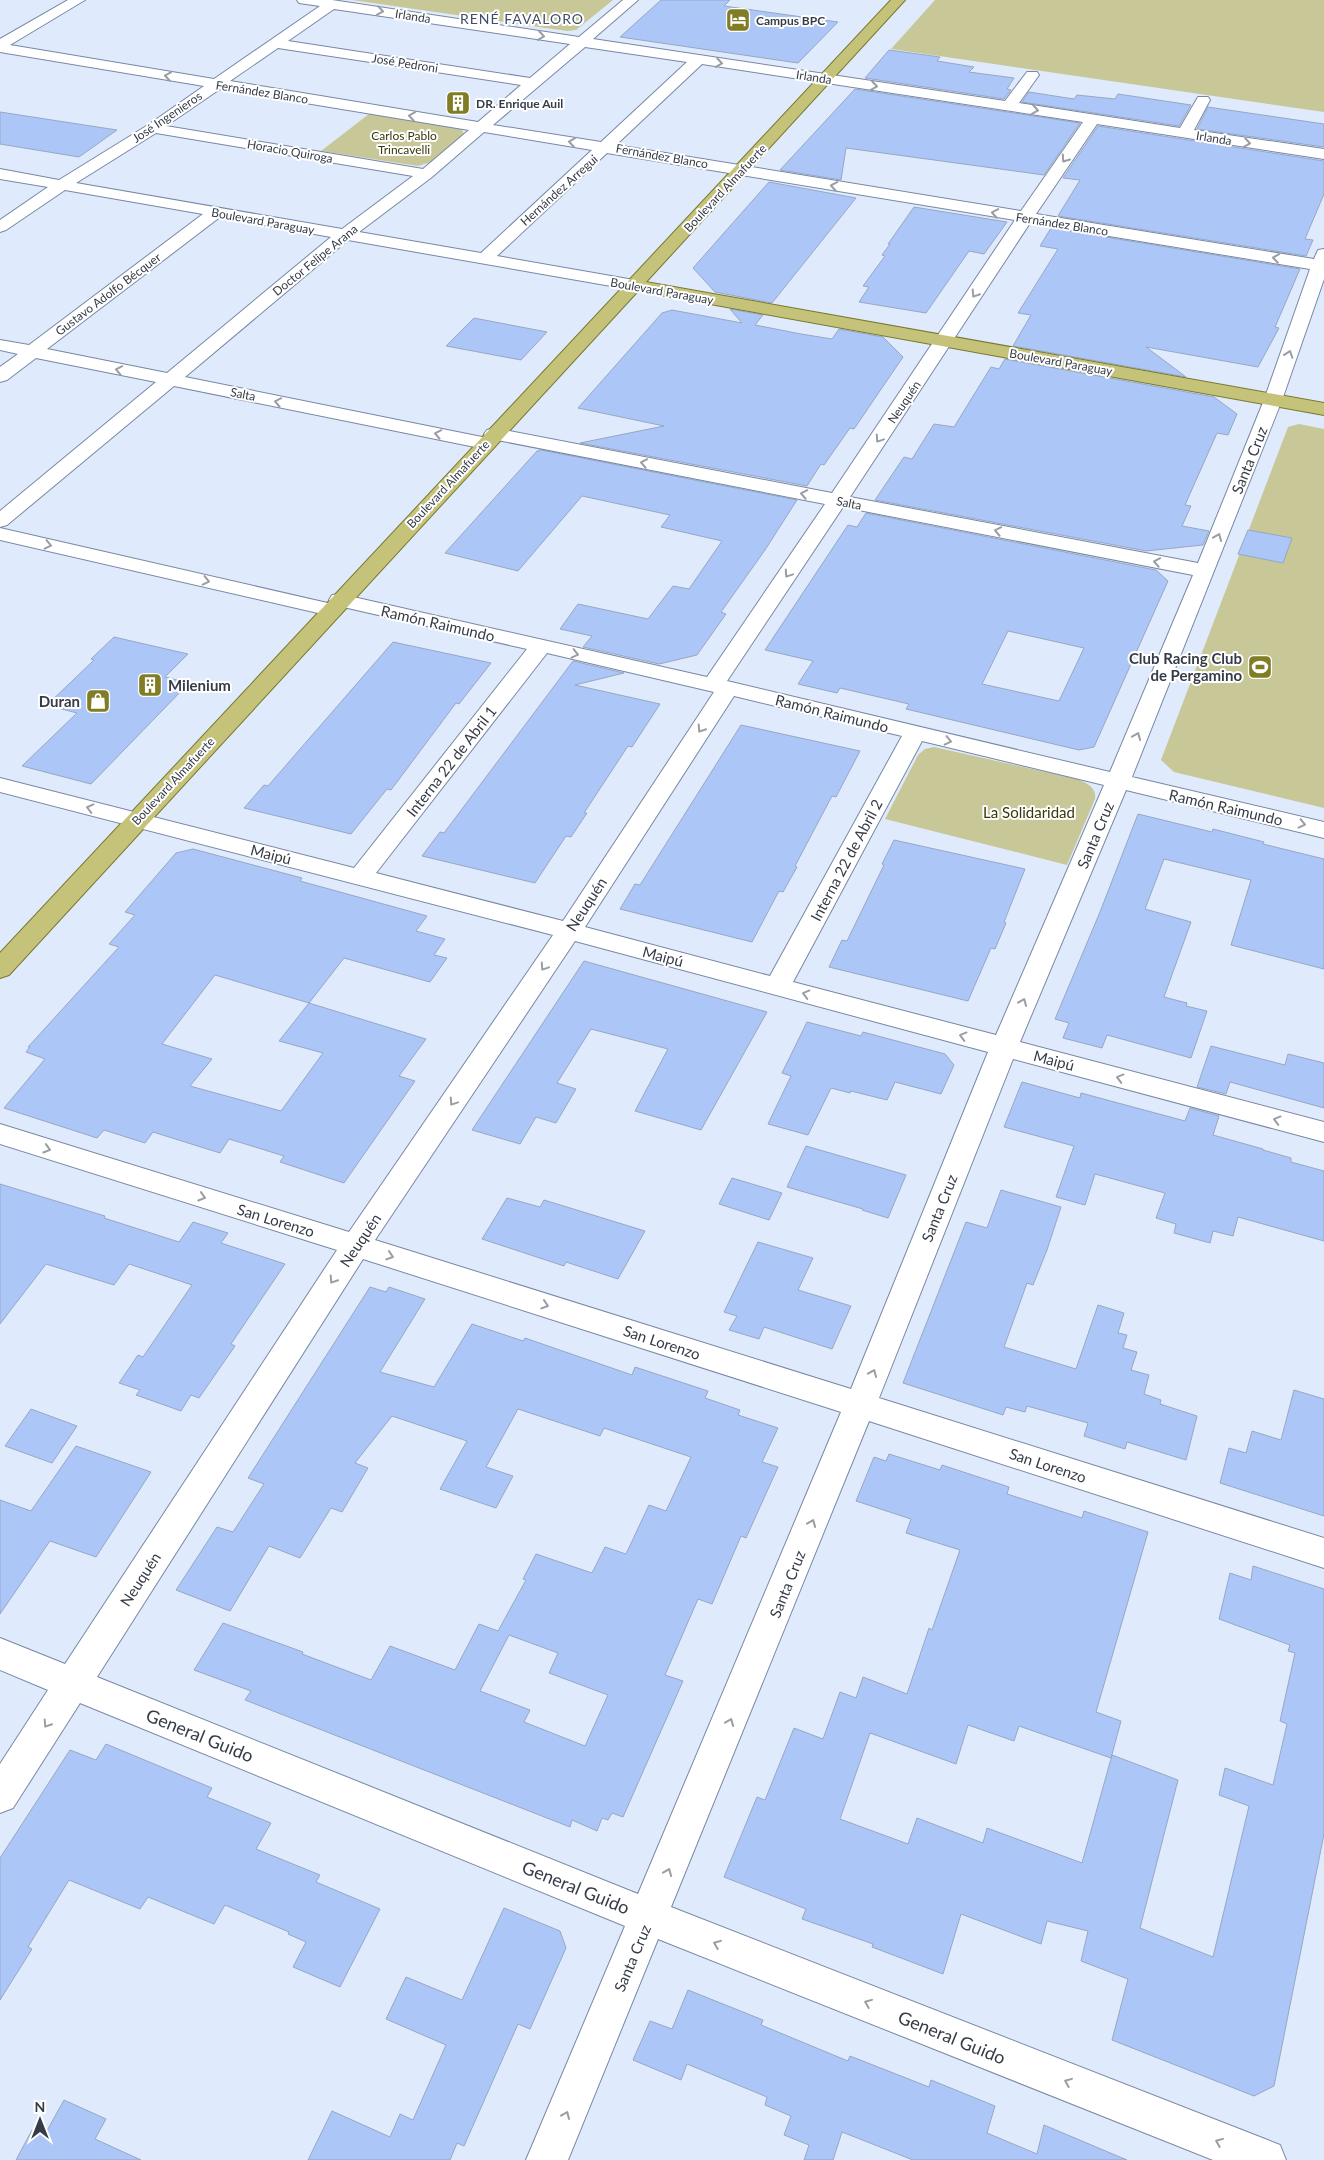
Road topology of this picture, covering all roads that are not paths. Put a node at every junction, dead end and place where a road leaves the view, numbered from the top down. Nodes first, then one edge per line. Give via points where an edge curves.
1 (78, 0) edge
2 (304, 0) edge
3 (631, 0) edge
4 (898, 0) edge
5 (332, 4) junction
6 (580, 42) junction
7 (276, 43) junction
8 (0, 47) edge
9 (699, 60) junction
10 (1032, 75) dead end
11 (826, 79) junction
12 (534, 83) junction
13 (216, 84) junction
14 (1203, 100) dead end
15 (1009, 106) junction
16 (1093, 119) junction
17 (482, 127) junction
18 (153, 128) junction
19 (1184, 133) junction
20 (606, 147) junction
21 (1324, 154) edge
22 (741, 170) junction
23 (0, 174) edge
24 (426, 174) junction
25 (63, 184) junction
26 (215, 213) junction
27 (1024, 218) junction
28 (0, 227) edge
29 (344, 235) junction
30 (484, 259) junction
31 (1322, 262) edge
32 (634, 286) junction
33 (945, 341) junction
34 (0, 346) edge
35 (31, 352) junction
36 (0, 376) edge
37 (168, 380) junction
38 (1272, 400) junction
39 (1324, 409) edge
40 (490, 438) junction
41 (838, 500) junction
42 (0, 522) edge
43 (0, 534) edge
44 (1205, 571) junction
45 (336, 605) junction
46 (541, 646) junction
47 (720, 686) junction
48 (915, 733) junction
49 (1118, 781) junction
50 (0, 785) edge
51 (137, 820) junction
52 (1324, 830) edge
53 (361, 876) junction
54 (569, 931) junction
55 (0, 969) edge
56 (778, 986) junction
57 (1004, 1047) junction
58 (1324, 1132) edge
59 (0, 1134) edge
60 (356, 1245) junction
61 (860, 1406) junction
62 (1324, 1553) edge
63 (0, 1654) edge
64 (73, 1683) junction
65 (0, 1796) edge
66 (649, 1917) junction
67 (547, 2160) edge
68 (1264, 2160) edge

1 - 8 street
2 - 5 street, Irlanda
3 - 6 street, Doctor Felipe Arana
4 - 11 main road, Boulevard Almafuerte
5 -> 6 street, Irlanda
5 - 7 street, José Ingenieros
6 - 9 street, Irlanda
6 - 12 street, Doctor Felipe Arana
7 - 12 street, José Pedroni
7 - 13 street, José Ingenieros
13 -> 8 street, Fernández Blanco
9 -> 11 street, Irlanda
9 - 20 street, Hernández Arregui
10 - 15 street
11 -> 15 street, Irlanda
11 - 22 main road, Boulevard Almafuerte
12 - 17 street, Doctor Felipe Arana
17 -> 13 street, Fernández Blanco
13 - 18 street, José Ingenieros
14 - 19 street
15 -> 16 street, Irlanda
16 - 19 street, Irlanda
16 -> 27 street, Neuquén
20 -> 17 street, Fernández Blanco
17 - 24 street, Doctor Felipe Arana
18 - 24 street, Horacio Quiroga
18 - 25 street, José Ingenieros
19 -> 21 street, Irlanda
20 - 22 street, Fernández Blanco
20 - 30 street, Hernández Arregui
27 -> 22 street, Fernández Blanco
22 - 32 main road, Boulevard Almafuerte
23 - 25 street, Boulevard Paraguay
24 - 29 street, Doctor Felipe Arana
25 - 26 street, Boulevard Paraguay
25 - 28 street, José Ingenieros
26 - 29 street, Boulevard Paraguay
26 - 35 street, Gustavo Adolfo Bécquer
31 -> 27 street, Fernández Blanco
27 -> 33 street, Neuquén
29 - 30 street, Boulevard Paraguay
29 - 37 street, Doctor Felipe Arana
30 - 32 street, Boulevard Paraguay
38 -> 31 street, Santa Cruz
32 - 33 main road, Boulevard Paraguay
32 - 40 main road, Boulevard Almafuerte
33 - 38 main road, Boulevard Paraguay
33 -> 41 street, Neuquén
34 - 35 street, Salta
35 - 36 street, Gustavo Adolfo Bécquer
37 -> 35 street, Salta
40 -> 37 street, Salta
37 - 42 street, Doctor Felipe Arana
38 - 39 main road, Boulevard Paraguay
44 -> 38 street, Santa Cruz
41 -> 40 street, Salta
40 - 45 main road, Boulevard Almafuerte
44 -> 41 street, Salta
41 -> 47 street, Neuquén
43 -> 45 street, Ramón Raimundo
49 -> 44 street, Santa Cruz
45 - 46 street, Ramón Raimundo
45 - 51 main road, Boulevard Almafuerte
46 -> 47 street, Ramón Raimundo
46 - 53 street, Interna 22 de Abril 1
47 - 48 street, Ramón Raimundo
47 -> 54 street, Neuquén
48 -> 49 street, Ramón Raimundo
48 - 56 street, Interna 22 de Abril 2
49 -> 52 street, Ramón Raimundo
57 -> 49 street, Santa Cruz
51 -> 50 street, Maipú
51 - 53 street, Maipú
51 - 55 main road, Boulevard Almafuerte
53 - 54 street, Maipú
54 - 56 street, Maipú
54 -> 60 street, Neuquén
57 -> 56 street, Maipú
58 -> 57 street, Maipú
61 -> 57 street, Santa Cruz
59 -> 60 street, San Lorenzo
60 -> 61 street, San Lorenzo
60 -> 64 street, Neuquén
61 - 62 street, San Lorenzo
66 -> 61 street, Santa Cruz
63 - 64 street, General Guido
64 -> 65 street, Neuquén
64 - 66 street, General Guido
67 -> 66 street, Santa Cruz
68 -> 66 street, General Guido

